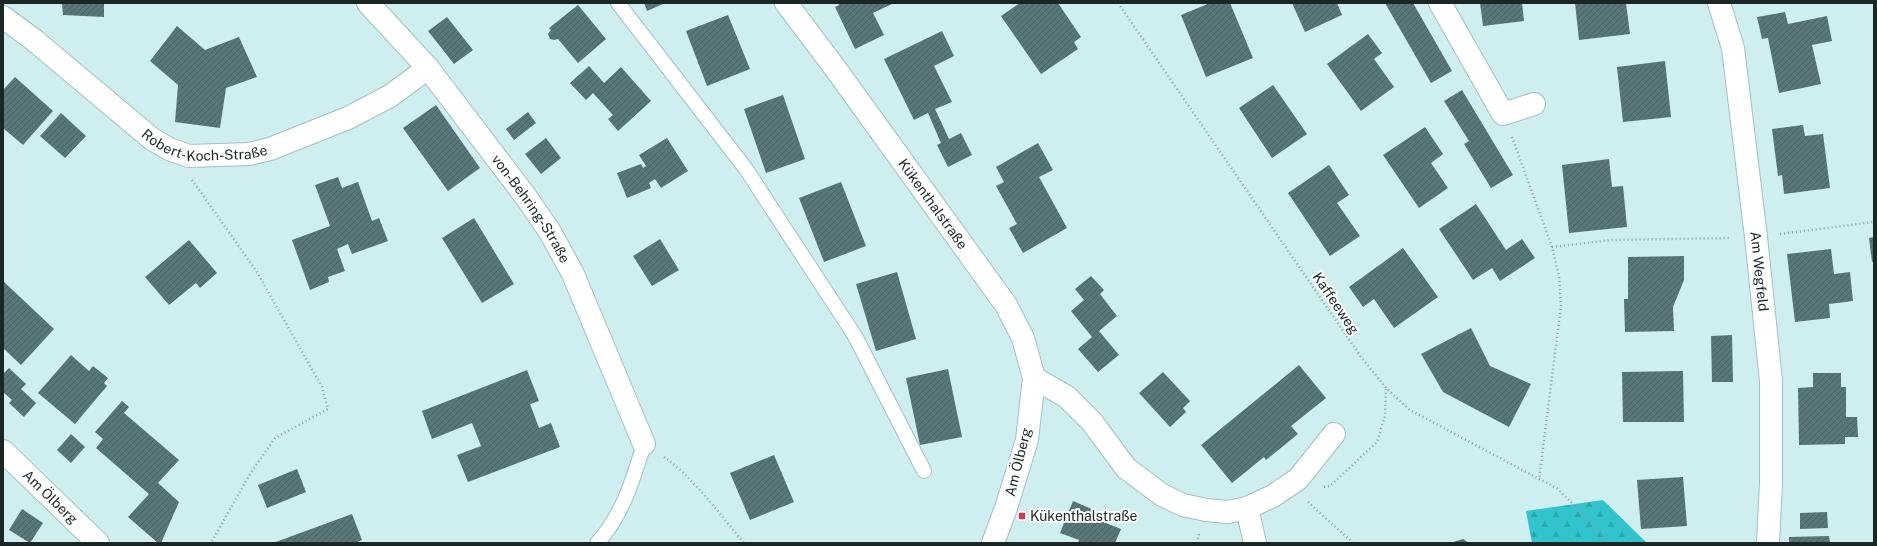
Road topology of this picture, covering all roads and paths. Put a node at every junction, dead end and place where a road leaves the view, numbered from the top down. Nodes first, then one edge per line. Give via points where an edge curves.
1 (368, 3) edge
2 (618, 3) edge
3 (786, 3) edge
4 (1118, 3) edge
5 (1440, 3) edge
6 (1719, 3) edge
7 (3, 17) edge
8 (428, 68) junction
9 (1534, 104) dead end
10 (1504, 114) junction
11 (169, 149) junction
12 (1874, 222) edge
13 (1756, 237) junction
14 (1552, 247) junction
15 (1034, 378) junction
16 (1386, 389) junction
17 (1334, 434) dead end
18 (1377, 442) dead end
19 (644, 444) junction
20 (3, 451) edge
21 (924, 471) dead end
22 (1539, 480) junction
23 (1306, 496) dead end
24 (1247, 508) junction
25 (98, 543) edge
26 (210, 543) edge
27 (597, 543) edge
28 (744, 543) edge
29 (993, 543) edge
30 (1255, 543) edge
31 (1354, 543) edge
32 (1606, 543) edge
33 (1768, 543) edge

1 - 8 street, von-Behring-Straße
2 - 21 lane via 751,175 854,336
3 - 15 street, Kükenthalstraße via 1006,305 1023,338
4 - 16 path, Kaffeeweg via 1361,357
5 - 10 street
6 - 13 street, Am Wegfeld via 1733,48
7 - 11 street, Robert-Koch-Straße via 152,139
8 - 11 street, Robert-Koch-Straße via 390,96 348,118 270,149 249,154 189,156
8 - 19 street, von-Behring-Straße via 550,232 574,274
9 - 10 street
10 - 14 path
11 - 26 path via 257,272 322,387 328,409 275,438 250,474
12 - 13 path
13 - 14 path via 1611,240
13 - 33 street, Am Wegfeld via 1770,381 1771,483
14 - 22 path via 1559,276 1561,306
15 - 24 street via 1067,397 1092,422 1126,468 1162,495 1206,510 1228,512
15 - 29 street, Am Ölberg via 1027,440
16 - 18 path via 1385,416
16 - 22 path, Kaffeeweg via 1410,410
17 - 24 street via 1298,479 1274,496
19 - 27 lane via 629,494 606,534
19 - 28 path via 672,463
20 - 25 street, Am Ölberg
22 - 32 path, Kaffeeweg via 1558,489 1600,532
23 - 31 path via 1308,502
24 - 30 street

